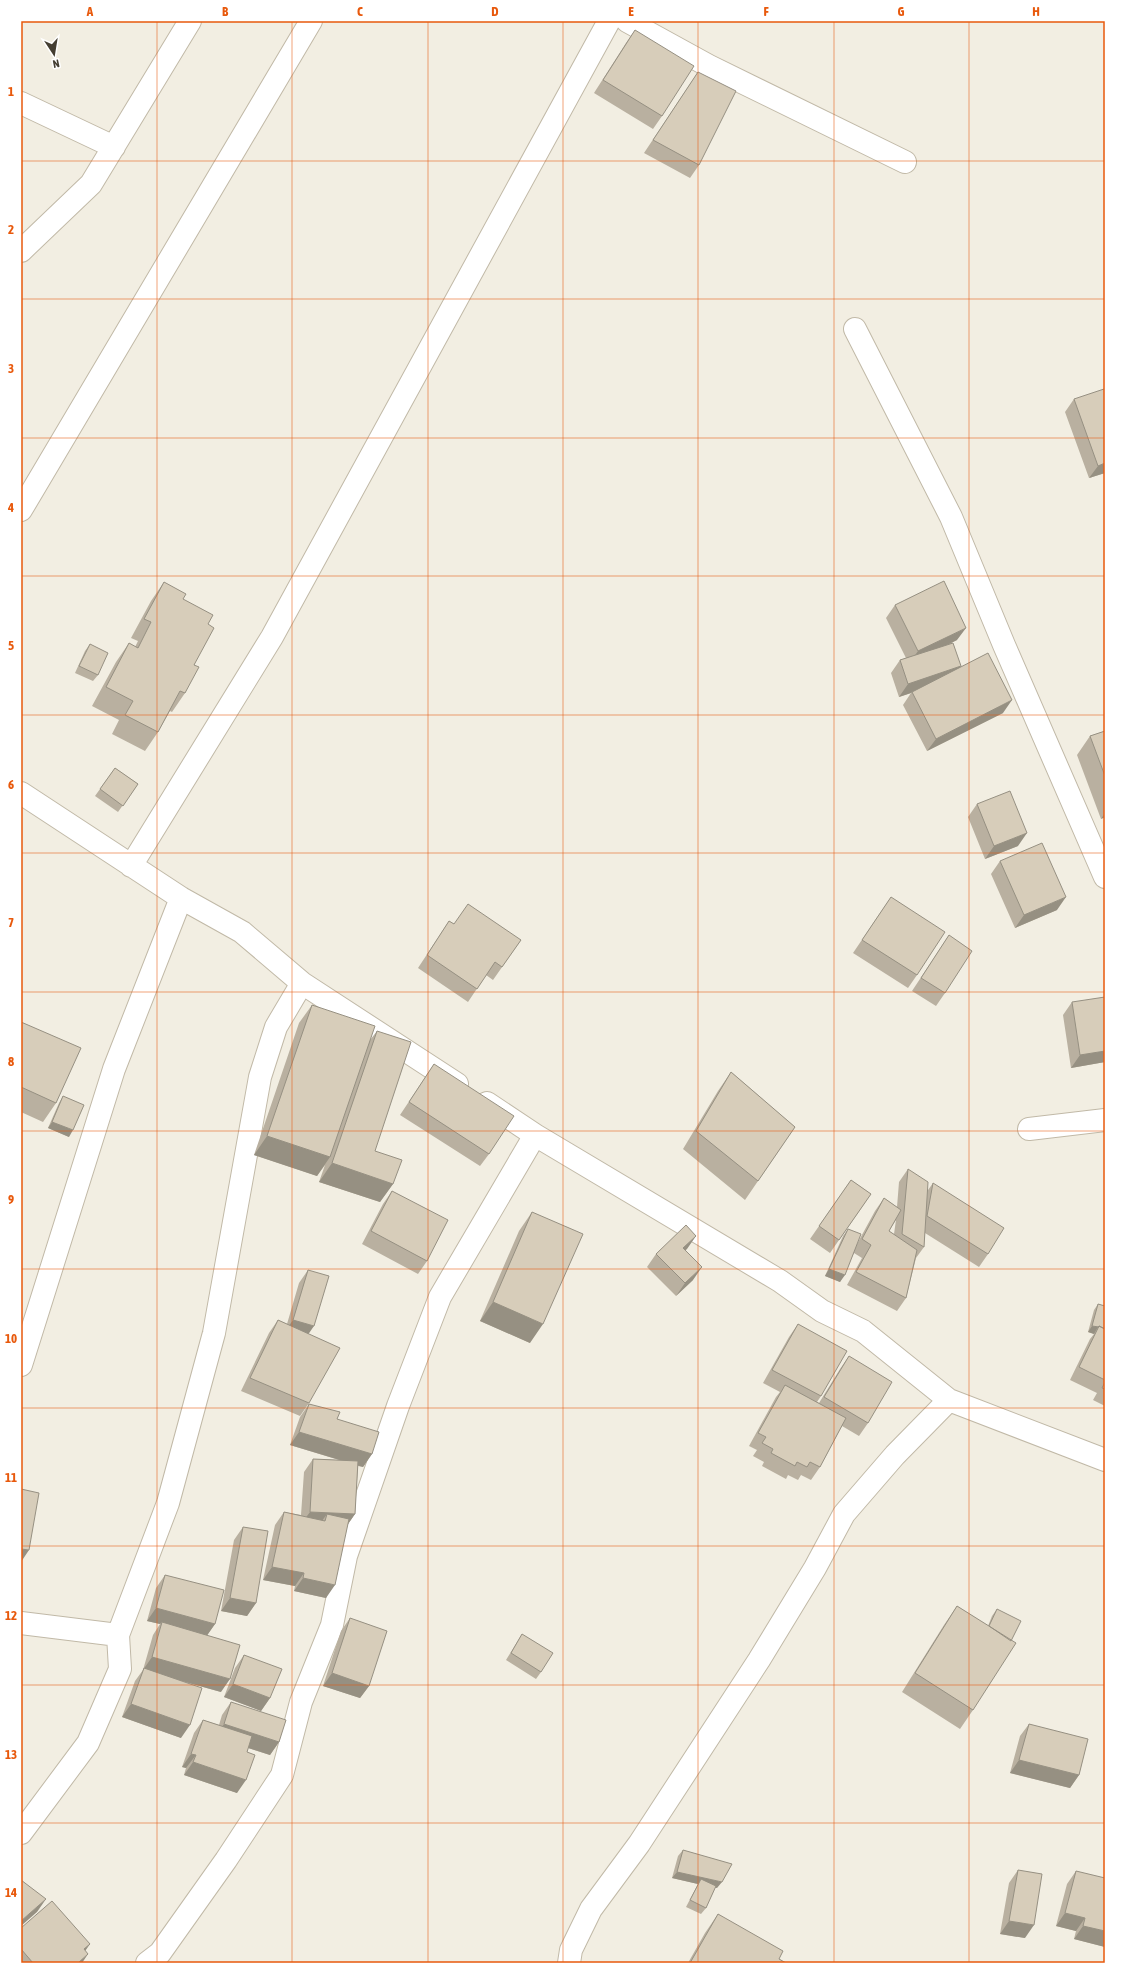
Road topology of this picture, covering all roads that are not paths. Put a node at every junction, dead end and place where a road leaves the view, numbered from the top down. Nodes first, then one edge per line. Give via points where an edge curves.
1 (190, 21) edge
2 (311, 21) edge
3 (609, 21) edge
4 (627, 21) edge
5 (21, 103) edge
6 (114, 147) junction
7 (905, 162) dead end
8 (21, 251) edge
9 (855, 329) dead end
10 (21, 510) edge
11 (21, 793) edge
12 (132, 866) junction
13 (1105, 877) edge
14 (181, 898) junction
15 (302, 983) junction
16 (1105, 1120) edge
17 (1029, 1130) dead end
18 (535, 1135) junction
19 (21, 1365) edge
20 (949, 1400) junction
21 (1105, 1460) edge
22 (21, 1623) edge
23 (118, 1635) junction
24 (21, 1832) edge
25 (147, 1963) edge
26 (569, 1963) edge

1 - 6 street
2 - 10 street
3 - 12 street via 272,636
4 - 7 street via 709,66
5 - 6 street
6 - 8 street via 91,184
9 - 13 street via 951,517
11 - 12 street
12 - 14 street
14 - 15 street via 242,932
14 - 19 street via 114,1068
15 - 18 street
15 - 23 street via 276,1027 260,1076 214,1333 168,1503
16 - 17 street
18 - 20 street via 780,1281 822,1311 862,1331
18 - 25 street via 440,1297 398,1406 346,1556 332,1625 301,1702 282,1775 160,1953
20 - 21 street
20 - 26 street via 895,1455 844,1514 815,1568 755,1666 656,1820 591,1910 571,1950
22 - 23 street
23 - 24 street via 120,1669 88,1743

